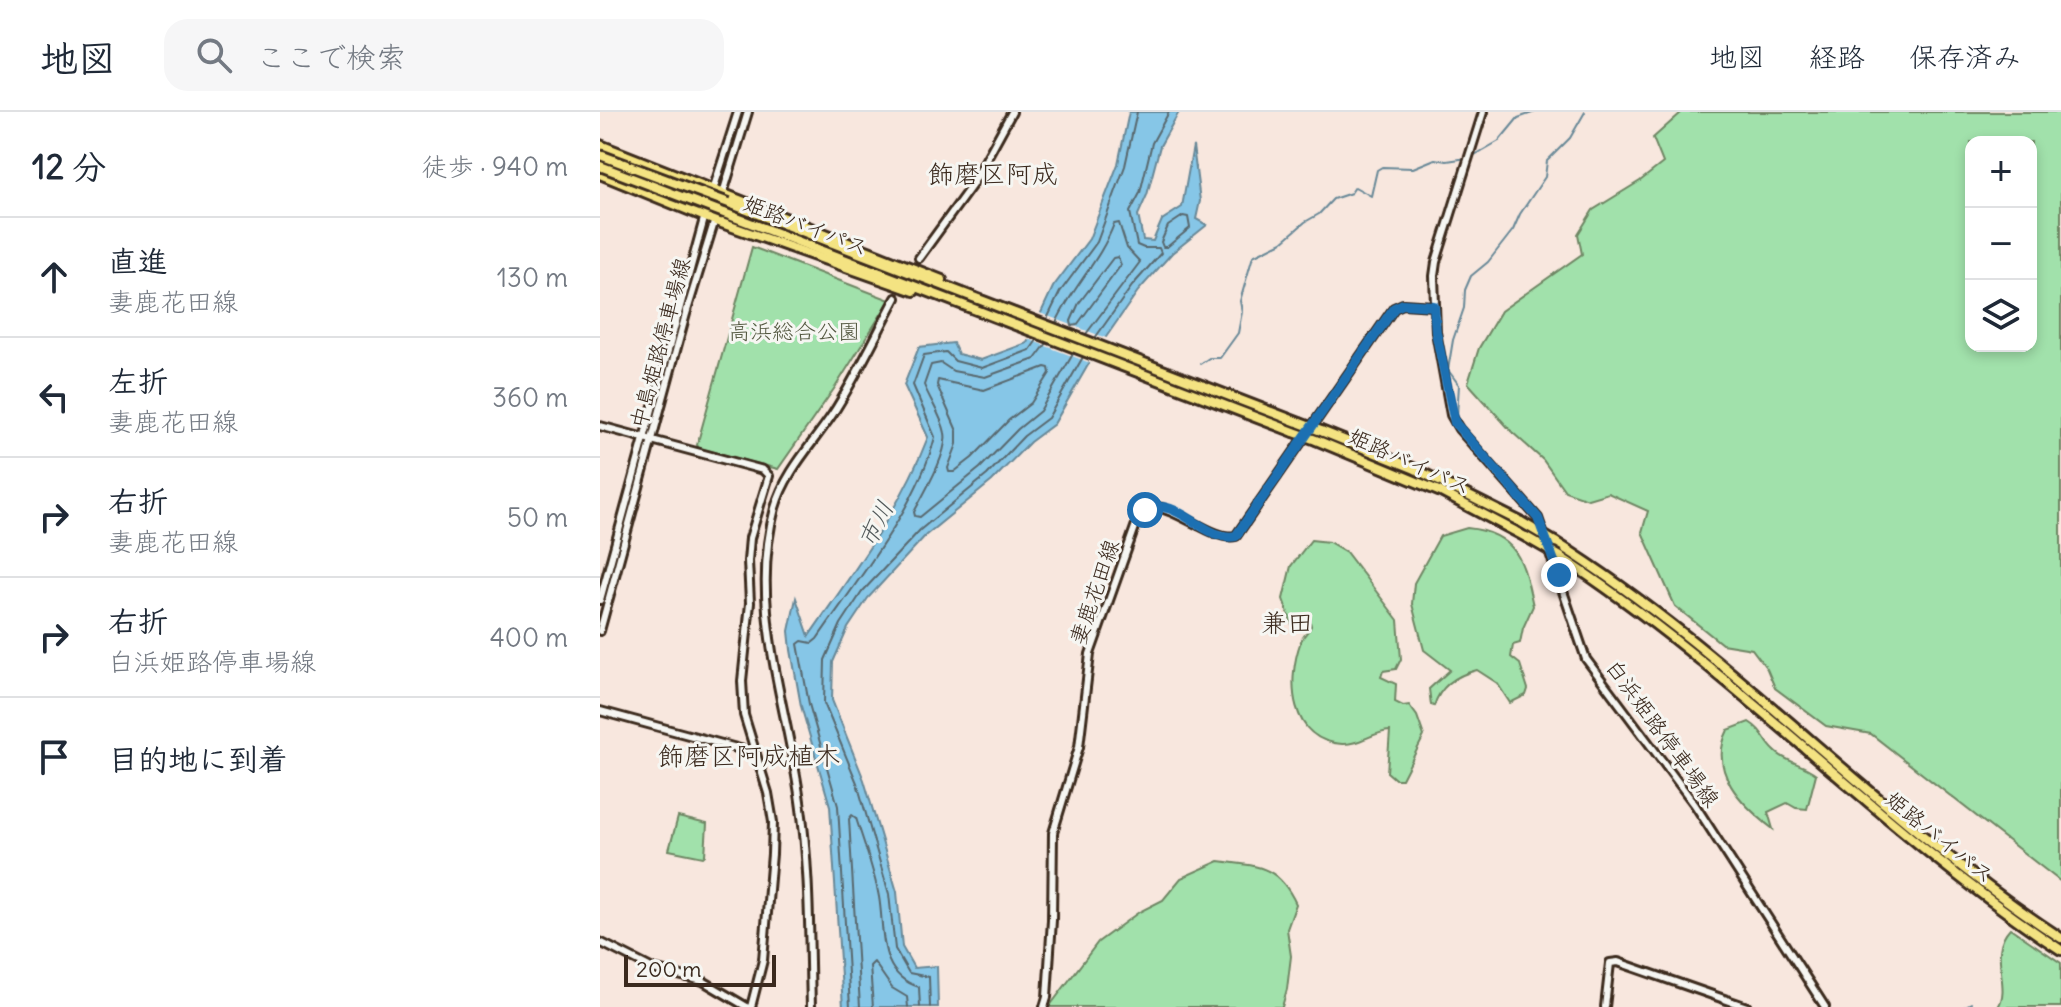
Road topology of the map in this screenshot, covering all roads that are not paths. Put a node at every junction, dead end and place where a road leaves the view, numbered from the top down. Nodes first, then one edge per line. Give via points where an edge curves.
1 (738, 112) edge
2 (748, 112) edge
3 (1012, 112) edge
4 (1483, 112) edge
5 (600, 145) edge
6 (600, 155) edge
7 (600, 166) edge
8 (600, 174) edge
9 (717, 190) junction
10 (709, 218) junction
11 (919, 258) tunnel mouth
12 (841, 266) junction
13 (929, 277) junction
14 (870, 283) dead end
15 (921, 290) junction
16 (896, 298) tunnel mouth
17 (1434, 306) junction
18 (1104, 353) junction
19 (1164, 376) junction
20 (600, 426) edge
21 (1319, 436) junction
22 (644, 439) junction
23 (652, 440) junction
24 (600, 600) edge
25 (600, 631) edge
26 (600, 711) edge
27 (755, 753) junction
28 (2061, 938) edge
29 (600, 942) edge
30 (2061, 950) edge
31 (749, 1007) edge
32 (811, 1007) edge
33 (1044, 1007) edge
34 (1605, 1007) edge
35 (1747, 1007) edge
36 (1825, 1007) edge

1 - 9 main road, 中島姫路停車場線
2 - 9 main road, 中島姫路停車場線
3 - 11 main road via 972,185
4 - 17 main road, 白浜姫路停車場線 via 1436,262
5 - 9 highway
6 - 13 highway, 姫路バイパス, bridge
7 - 15 highway, 姫路バイパス, bridge
8 - 10 highway
9 - 10 main road, 中島姫路停車場線
9 - 13 highway
10 - 12 highway
10 - 22 main road, 中島姫路停車場線
10 - 23 main road, 中島姫路停車場線
12 - 14 highway
12 - 15 highway
13 - 18 highway, 姫路バイパス
15 - 18 highway, 姫路バイパス
16 - 32 main road via 832,415 790,474 776,504 766,559 774,664 806,846
17 - 33 main road, 妻鹿花田線 via 1394,308 1236,536 1224,538 1160,507 1151,506 1139,516 1090,654 1079,747 1053,833
17 - 36 main road, 白浜姫路停車場線 via 1451,415 1538,518 1586,659 1695,805
18 - 19 highway, 姫路バイパス via 1124,355
18 - 19 highway, 姫路バイパス via 1118,364
19 - 21 highway, 姫路バイパス, bridge via 1294,432
19 - 21 highway, 姫路バイパス, bridge via 1300,423
20 - 22 main road
21 - 28 highway, 姫路バイパス, bridge via 1413,468 1521,522 1604,573 1961,865
21 - 30 highway, 姫路バイパス, bridge via 1526,537 1626,601 1965,883
22 - 23 main road
22 - 24 main road, 中島姫路停車場線
23 - 25 main road, 中島姫路停車場線
23 - 27 main road via 769,476 748,561 750,603 742,681 744,715
26 - 27 main road
27 - 31 main road via 771,806 773,837 763,960
29 - 31 main road via 653,969 703,981
34 - 35 main road via 1610,963 1618,962

